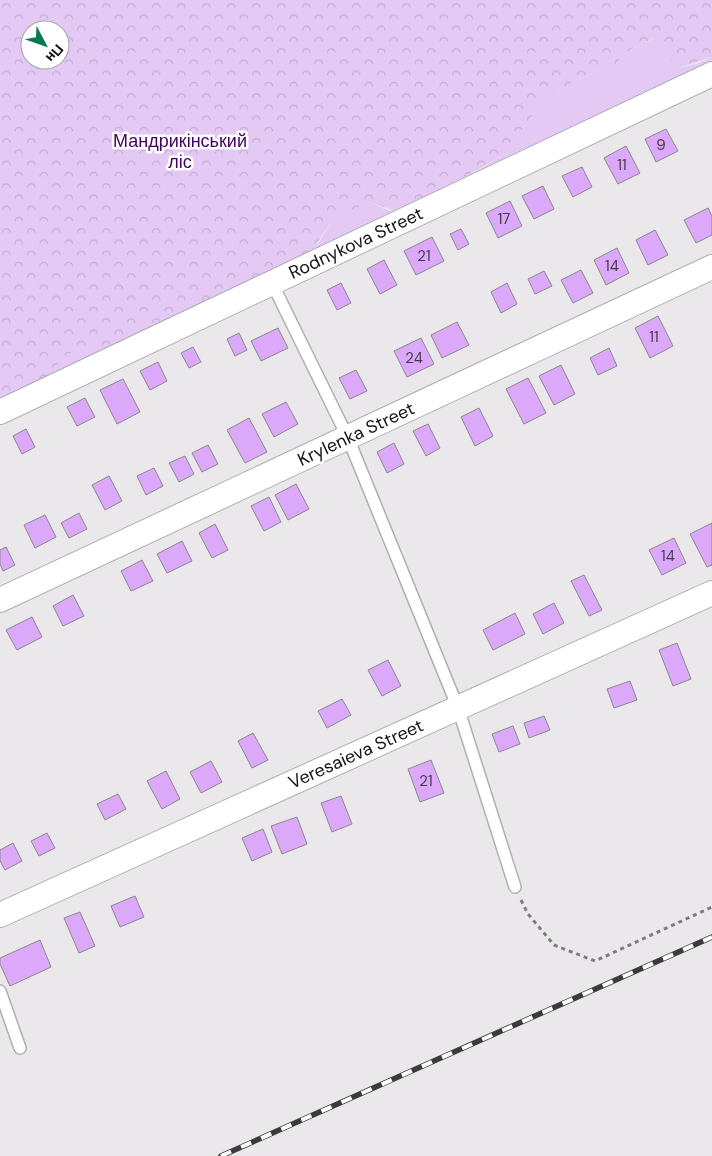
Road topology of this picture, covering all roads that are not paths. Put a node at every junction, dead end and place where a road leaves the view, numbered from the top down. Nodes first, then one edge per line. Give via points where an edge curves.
1 (712, 74) edge
2 (712, 267) edge
3 (272, 283) junction
4 (0, 412) edge
5 (348, 438) junction
6 (712, 593) edge
7 (0, 600) edge
8 (458, 708) junction
9 (515, 887) road end
10 (0, 916) edge
11 (0, 991) edge
12 (20, 1048) dead end

1 - 3 street, Rodnykova Street
2 - 5 street, Krylenka Street
3 - 4 street, Rodnykova Street
3 - 5 lane
5 - 7 street, Krylenka Street
5 - 8 lane
6 - 8 street, Veresaieva Street
8 - 9 lane
8 - 10 street, Veresaieva Street
11 - 12 lane

